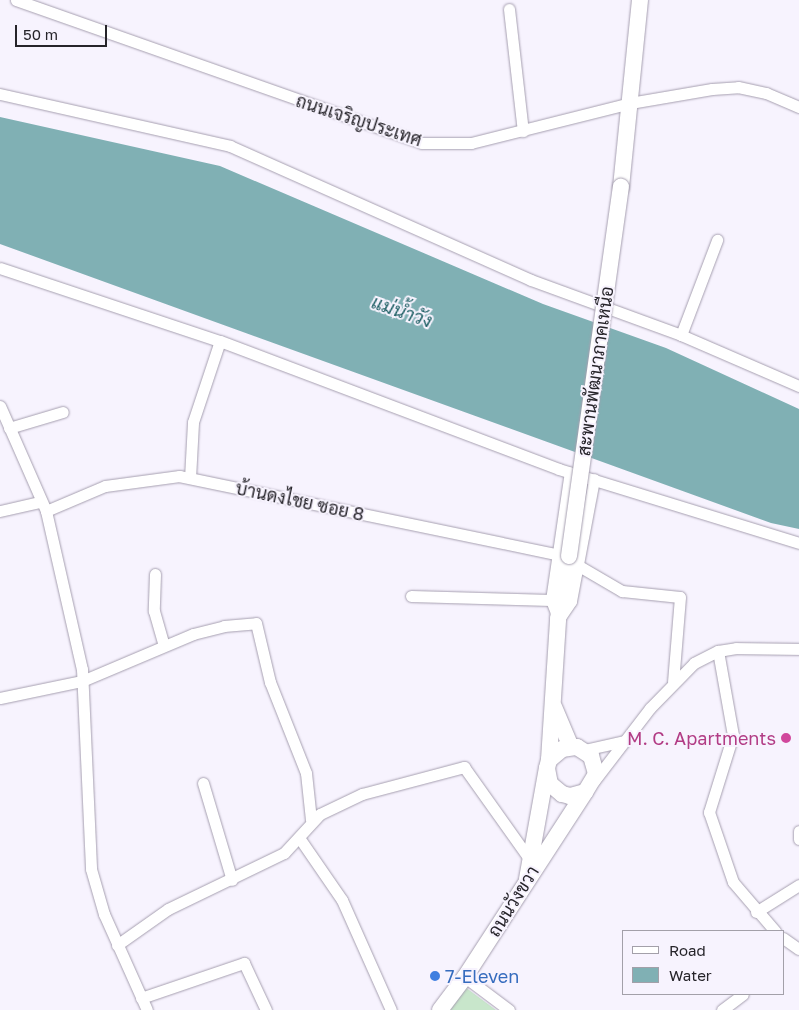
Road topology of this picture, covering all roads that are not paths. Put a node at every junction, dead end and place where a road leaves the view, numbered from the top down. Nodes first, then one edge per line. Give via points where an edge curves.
1 (16, 0) edge
2 (640, 0) edge
3 (509, 9) dead end
4 (0, 94) edge
5 (630, 103) junction
6 (799, 107) edge
7 (523, 131) junction
8 (717, 240) dead end
9 (0, 268) edge
10 (681, 335) junction
11 (220, 341) junction
12 (799, 386) edge
13 (0, 406) edge
14 (63, 412) dead end
15 (9, 428) junction
16 (570, 472) junction
17 (190, 478) junction
18 (594, 480) junction
19 (43, 506) junction
20 (0, 511) edge
21 (799, 543) edge
22 (568, 558) junction
23 (154, 574) dead end
24 (410, 596) dead end
25 (551, 600) junction
26 (558, 619) junction
27 (164, 645) junction
28 (799, 649) edge
29 (718, 651) junction
30 (82, 681) junction
31 (673, 682) junction
32 (0, 698) edge
33 (552, 702) junction
34 (625, 742) junction
35 (577, 748) junction
36 (548, 764) junction
37 (203, 783) dead end
38 (589, 787) junction
39 (311, 820) junction
40 (799, 831) edge
41 (300, 839) junction
42 (799, 839) edge
43 (530, 860) junction
44 (527, 879) junction
45 (232, 880) junction
46 (799, 885) edge
47 (756, 912) junction
48 (774, 930) edge
49 (117, 945) junction
50 (465, 977) junction
51 (742, 995) edge
52 (141, 998) junction
53 (147, 1010) edge
54 (266, 1010) edge
55 (391, 1010) edge
56 (440, 1010) edge
57 (508, 1010) edge
58 (722, 1010) edge

1 - 7 street, ถนนเจริญประเทศ via 422,143 471,143
2 - 5 street, สะพานพัฒนาภาคเหนือ
3 - 7 street
4 - 10 street via 230,146 530,280
5 - 6 street, ถนนเจริญประเทศ via 738,87 766,93
5 - 7 street, ถนนเจริญประเทศ
5 - 22 street, สะพานพัฒนาภาคเหนือ, bridge
8 - 10 street
9 - 11 street
10 - 12 street
11 - 16 street
11 - 17 street via 193,422
13 - 15 street
14 - 15 street
15 - 19 street
16 - 18 street
16 - 22 street
17 - 19 street, บ้านดงไชย ซอย 8 via 179,476 105,486
17 - 22 street, บ้านดงไชย ซอย 8
18 - 21 street
18 - 22 street
19 - 20 street, บ้านดงไชย ซอย 8
19 - 30 street
22 - 25 street
22 - 26 street, สะพานพัฒนาภาคเหนือ
22 - 31 street, บ้านดงไชย ซอย 8 via 622,591 680,597
23 - 27 street via 154,612
24 - 25 street
25 - 26 street
26 - 33 street, สะพานพัฒนาภาคเหนือ
27 - 30 street
27 - 39 street via 224,626 256,622 270,682 306,773
28 - 29 street
29 - 31 street via 694,664
29 - 47 street via 733,735 709,812 733,882
30 - 32 street
30 - 49 street via 91,869
31 - 34 street, ถนนวังขวา
33 - 35 street
33 - 36 street, สะพานพัฒนาภาคเหนือ
34 - 35 street
34 - 38 street, ถนนวังขวา
35 - 36 street via 562,748
35 - 38 street via 595,764
36 - 38 street via 550,784 562,794 578,795
36 - 43 street, สะพานพัฒนาภาคเหนือ
37 - 45 street
38 - 44 street, ถนนวังขวา
39 - 41 street
39 - 43 street via 362,794 464,768
40 - 42 street
41 - 45 street via 284,853
41 - 55 street via 342,900
43 - 44 street, สะพานพัฒนาภาคเหนือ
44 - 50 street, ถนนวังขวา
45 - 49 street via 168,909
46 - 47 street
47 - 48 street
49 - 52 street
50 - 56 street, ถนนวังขวา
50 - 57 street
51 - 58 street
52 - 53 street
52 - 54 street via 244,963

